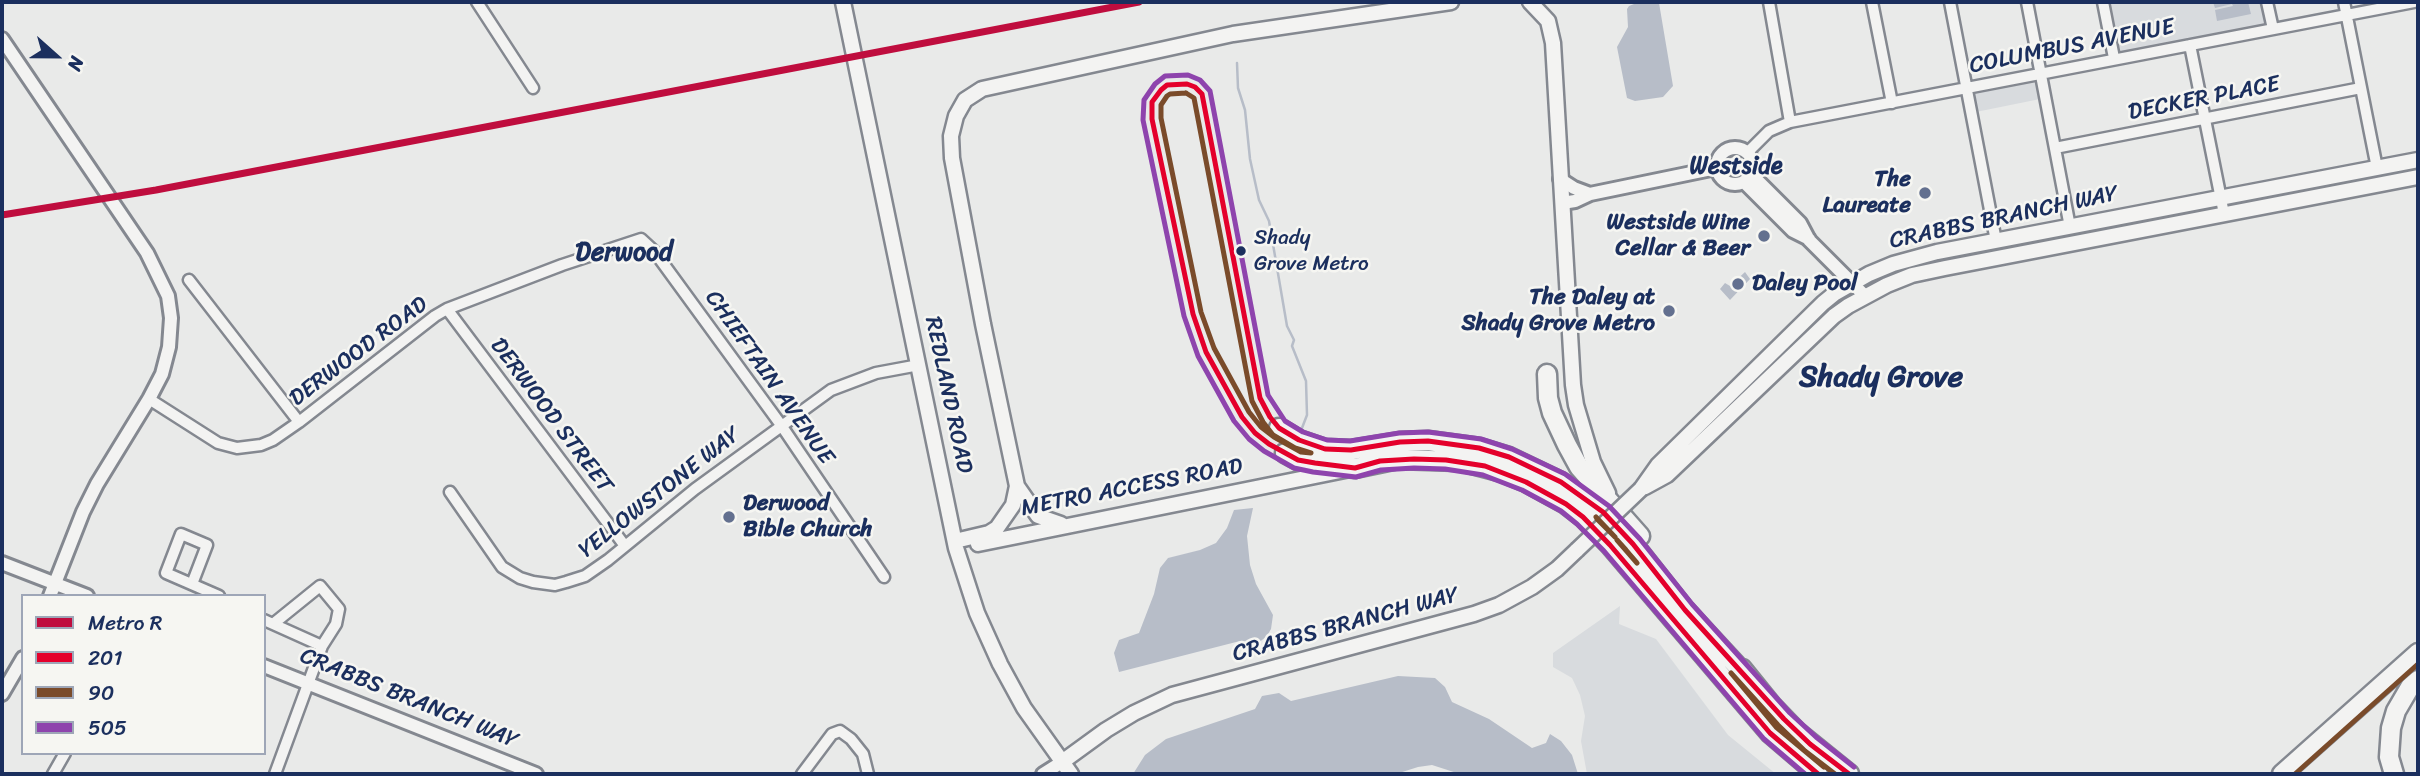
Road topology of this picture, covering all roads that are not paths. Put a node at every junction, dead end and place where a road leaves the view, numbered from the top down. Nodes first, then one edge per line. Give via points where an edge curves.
1 (477, 2) edge
2 (1451, 2) edge
3 (1530, 2) edge
4 (1769, 2) edge
5 (1872, 2) edge
6 (1950, 2) edge
7 (2027, 2) edge
8 (2103, 2) edge
9 (2267, 2) edge
10 (2344, 2) edge
11 (2414, 2) edge
12 (845, 7) edge
13 (2348, 15) junction
14 (2273, 29) junction
15 (2, 39) edge
16 (2190, 45) junction
17 (2114, 58) junction
18 (2041, 74) junction
19 (533, 88) dead end
20 (2361, 88) junction
21 (1965, 89) junction
22 (1892, 103) junction
23 (2205, 118) junction
24 (1790, 122) junction
25 (2055, 148) junction
26 (1747, 153) junction
27 (2418, 160) edge
28 (1716, 168) junction
29 (2377, 168) junction
30 (2418, 177) edge
31 (1747, 178) junction
32 (1560, 179) junction
33 (1590, 194) junction
34 (2221, 197) junction
35 (1562, 203) junction
36 (2224, 214) junction
37 (2070, 227) junction
38 (640, 239) joint
39 (1996, 241) junction
40 (189, 280) dead end
41 (1852, 283) junction
42 (1865, 296) junction
43 (447, 309) junction
44 (919, 365) junction
45 (1547, 374) dead end
46 (149, 399) junction
47 (299, 422) junction
48 (781, 425) junction
49 (1279, 428) dead end
50 (1285, 453) dead end
51 (1355, 468) junction
52 (1017, 486) junction
53 (1641, 489) junction
54 (450, 492) dead end
55 (1614, 503) junction
56 (1070, 525) junction
57 (625, 545) junction
58 (956, 545) junction
59 (2, 563) edge
60 (884, 578) dead end
61 (55, 583) junction
62 (192, 584) junction
63 (51, 594) edge
64 (83, 594) edge
65 (214, 594) edge
66 (268, 622) edge
67 (322, 646) junction
68 (2418, 653) edge
69 (21, 661) edge
70 (266, 667) edge
71 (1749, 679) junction
72 (2418, 680) edge
73 (310, 684) junction
74 (2, 694) edge
75 (64, 755) edge
76 (1067, 768) edge
77 (53, 774) edge
78 (275, 774) edge
79 (536, 774) edge
80 (802, 774) edge
81 (868, 774) edge
82 (1044, 774) edge
83 (1818, 774) edge
84 (1849, 774) edge
85 (2282, 774) edge
86 (2394, 774) edge

1 - 19 street
2 - 52 main road, METRO ACCESS ROAD via 1233,34 982,89 965,100 951,136 952,158
3 - 32 main road via 1551,29
4 - 24 street
5 - 22 street
6 - 21 street
7 - 18 street
8 - 17 street
9 - 14 street
10 - 13 street
11 - 13 street, COLUMBUS AVENUE
12 - 44 main road, REDLAND ROAD
13 - 14 street, COLUMBUS AVENUE
13 - 20 street
14 - 16 street, COLUMBUS AVENUE
15 - 46 street via 147,253 168,296 167,360
16 - 17 street, COLUMBUS AVENUE
16 - 23 street
17 - 18 street, COLUMBUS AVENUE
18 - 21 street, COLUMBUS AVENUE
18 - 25 street
20 - 23 street, DECKER PLACE
20 - 29 street
21 - 22 street, COLUMBUS AVENUE
21 - 39 street
22 - 24 street, COLUMBUS AVENUE
23 - 25 street, DECKER PLACE
23 - 34 street
24 - 26 street, COLUMBUS AVENUE via 1769,131
25 - 37 street
26 - 28 street via 1738,148 1724,151
26 - 31 street via 1752,163
27 - 29 main road, CRABBS BRANCH WAY
28 - 31 street via 1729,184
28 - 33 street
29 - 34 main road, CRABBS BRANCH WAY
30 - 36 main road, CRABBS BRANCH WAY
31 - 41 street via 1800,223 1809,240
32 - 33 street
32 - 35 main road
33 - 35 street
34 - 36 street
34 - 37 main road, CRABBS BRANCH WAY
35 - 55 main road via 1576,405 1592,461
36 - 42 main road, CRABBS BRANCH WAY via 1912,275
37 - 39 main road, CRABBS BRANCH WAY
38 - 43 street, DERWOOD ROAD
38 - 48 street, CHIEFTAIN AVENUE via 654,251
39 - 41 main road, CRABBS BRANCH WAY via 1894,264
40 - 47 street
41 - 42 street
41 - 53 main road, CRABBS BRANCH WAY via 1814,312 1658,465
42 - 53 main road, CRABBS BRANCH WAY via 1810,337 1667,475
43 - 47 street, DERWOOD ROAD
43 - 57 street, DERWOOD STREET
44 - 48 street, YELLOWSTONE WAY via 843,384
44 - 58 main road, REDLAND ROAD
45 - 55 highway via 1548,398 1559,432 1579,467
46 - 47 street, DERWOOD ROAD via 218,443 237,448 273,440
46 - 61 street via 97,484
48 - 57 street, YELLOWSTONE WAY
48 - 60 street, CHIEFTAIN AVENUE
49 - 71 highway via 1325,449 1428,441 1479,448 1561,482 1603,512
50 - 51 highway via 1298,460
51 - 56 main road, METRO ACCESS ROAD
51 - 83 highway, METRO ACCESS ROAD via 1398,459 1460,461 1527,482 1566,504 1618,554 1770,733
52 - 56 main road via 1038,516
52 - 58 main road, METRO ACCESS ROAD via 1013,505 997,528
53 - 76 main road, CRABBS BRANCH WAY, bridge via 1557,569 1499,605 1172,695 1106,730
54 - 57 street, YELLOWSTONE WAY via 502,567 520,578 543,584 566,582 585,576
55 - 71 highway
56 - 58 main road, METRO ACCESS ROAD
58 - 76 main road, REDLAND ROAD via 976,613 1000,664 1024,708
59 - 61 street
61 - 63 street
61 - 64 street
62 - 62 street via 166,573 181,534 207,545
62 - 65 street
66 - 67 street
66 - 67 street via 320,586 339,609 336,624
67 - 73 street
68 - 85 highway
69 - 74 street
70 - 73 street, CRABBS BRANCH WAY
71 - 84 highway via 1797,732
72 - 86 highway via 2396,711 2391,728 2389,757
73 - 78 street
73 - 79 street, CRABBS BRANCH WAY
75 - 77 street
76 - 82 street, CRABBS BRANCH WAY
80 - 81 street via 832,734 840,731 863,754

